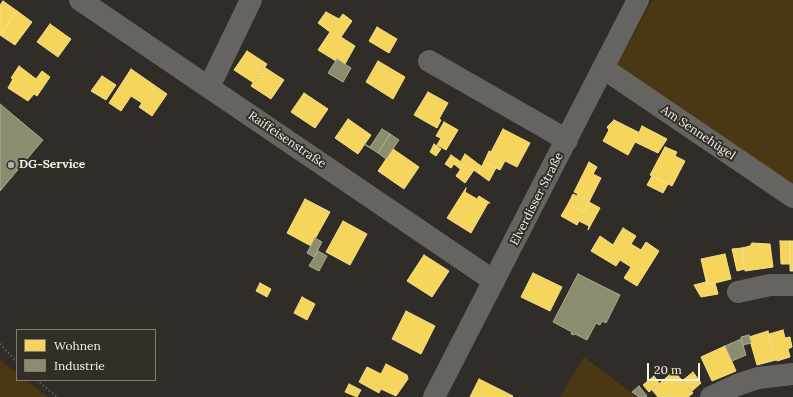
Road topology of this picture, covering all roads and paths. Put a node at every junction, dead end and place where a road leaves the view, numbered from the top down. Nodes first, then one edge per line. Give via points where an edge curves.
1 (80, 0) edge
2 (251, 0) edge
3 (638, 0) edge
4 (429, 61) dead end
5 (603, 68) junction
6 (209, 87) junction
7 (567, 140) junction
8 (793, 197) edge
9 (494, 281) junction
10 (793, 285) edge
11 (738, 292) dead end
12 (0, 344) edge
13 (16, 361) edge
14 (793, 374) edge
15 (38, 381) edge
16 (57, 397) edge
17 (434, 397) edge
18 (712, 397) edge

1 - 6 street, Raiffeisenstraße
2 - 6 street
3 - 5 main road, Elverdisser Straße
4 - 7 street
5 - 7 main road, Elverdisser Straße
5 - 8 street, Am Sennehügel
6 - 9 street, Raiffeisenstraße
7 - 9 main road, Elverdisser Straße
9 - 17 main road, Elverdisser Straße
10 - 11 street
12 - 13 path
14 - 18 street via 758,378
15 - 16 path

